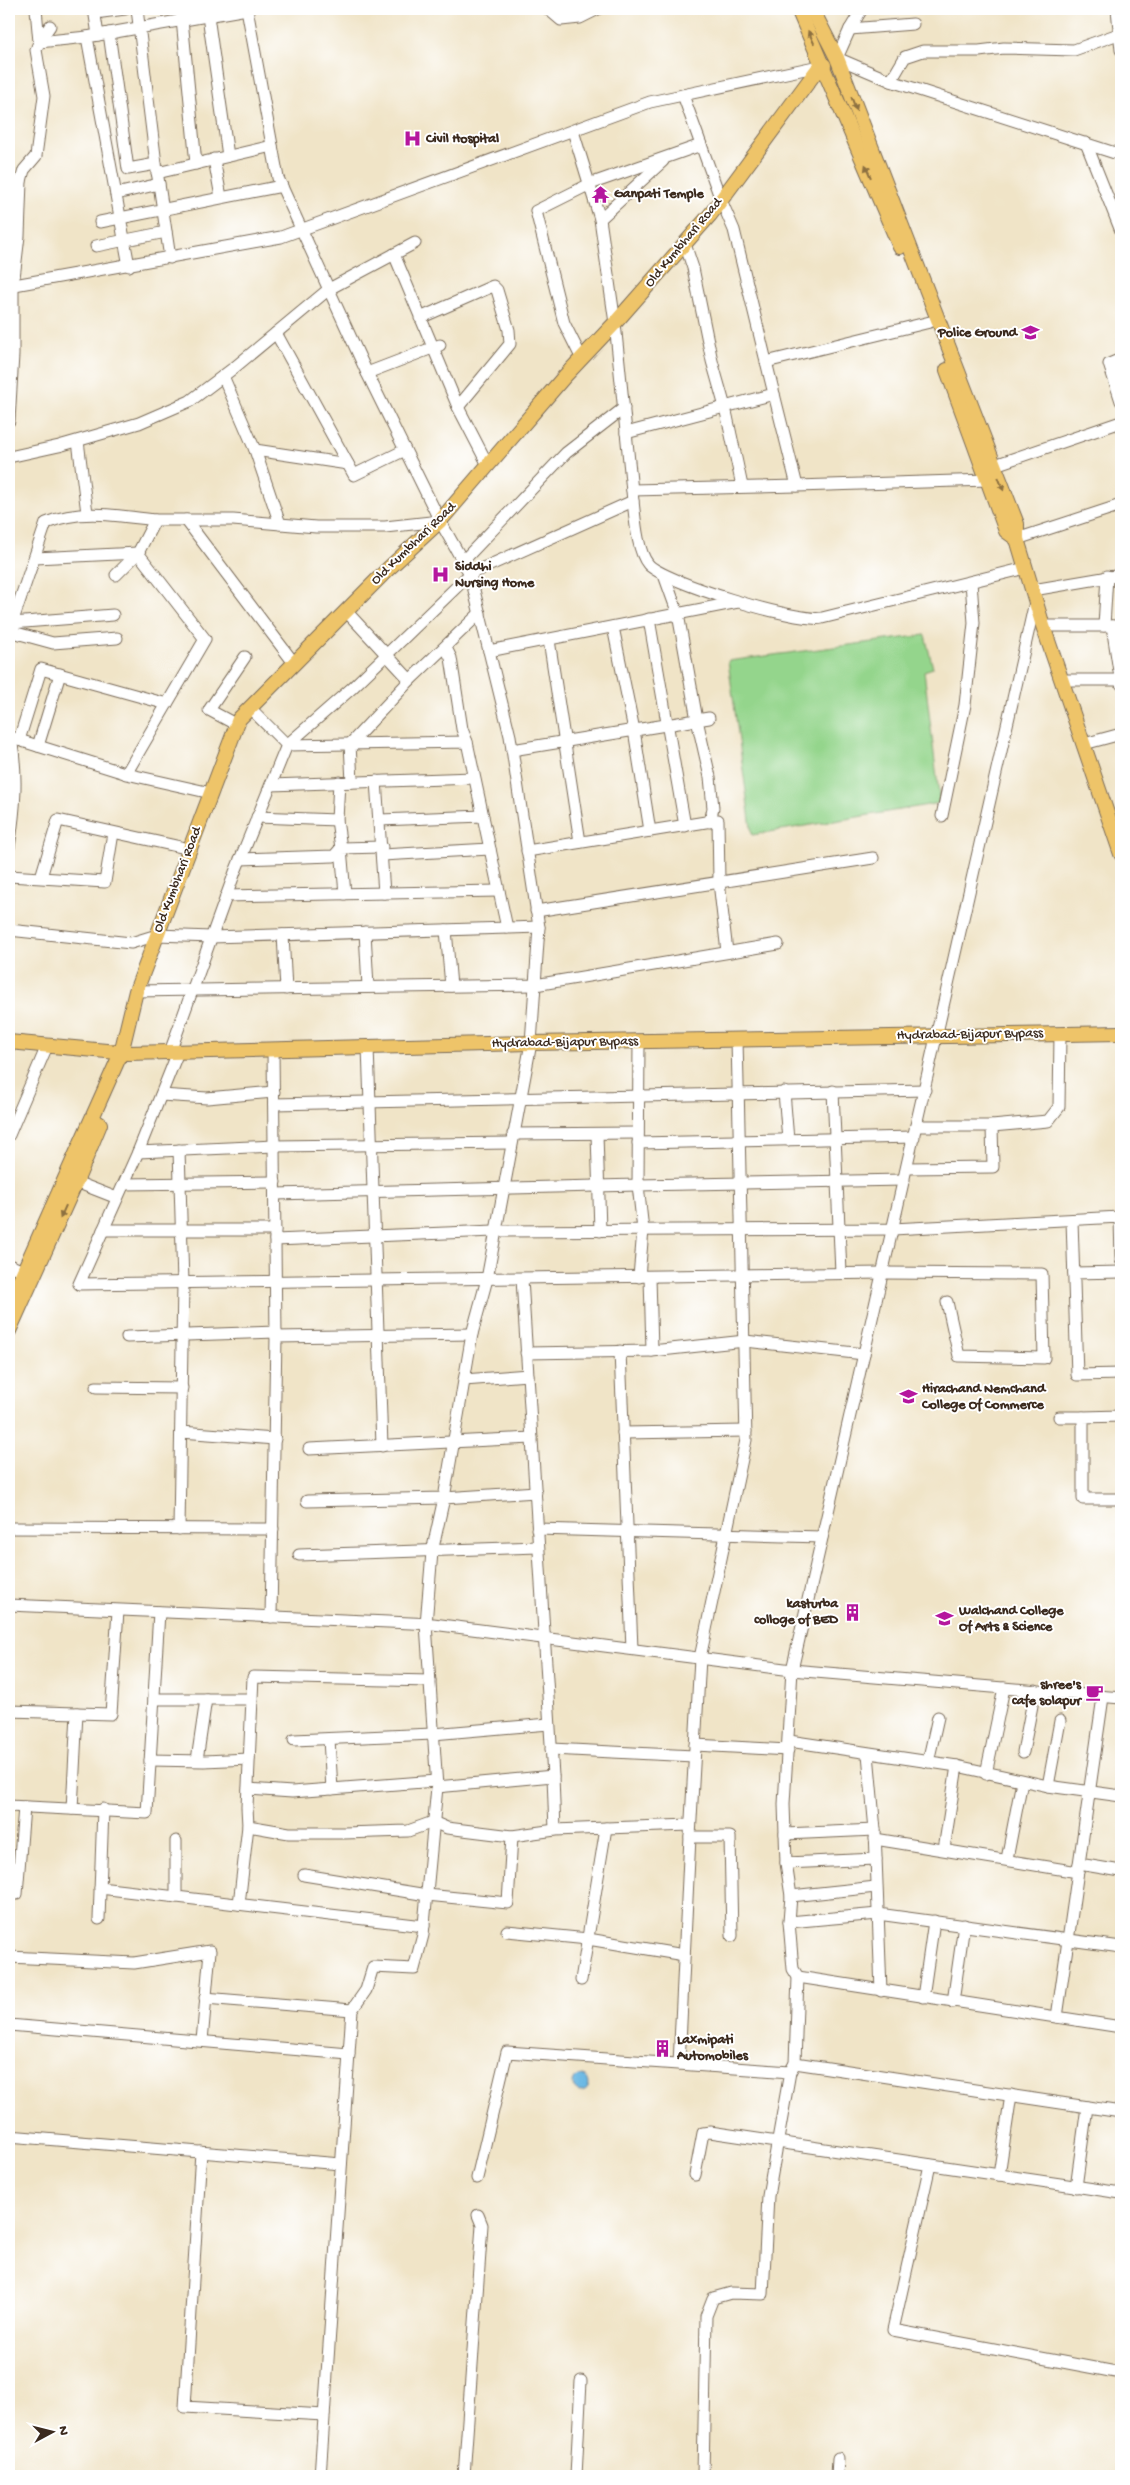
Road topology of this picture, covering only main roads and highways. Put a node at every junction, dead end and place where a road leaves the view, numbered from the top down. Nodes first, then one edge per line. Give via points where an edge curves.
1 (798, 9) edge
2 (812, 9) edge
3 (824, 65) junction
4 (1017, 539) junction
5 (1121, 854) edge
6 (1121, 1033) edge
7 (9, 1042) edge
8 (125, 1053) junction
9 (9, 1304) edge
10 (9, 1331) edge

3 -> 1 main road
2 -> 4 main road via 837,58 1017,524
4 -> 3 main road via 1006,531 930,322
3 - 8 main road, Old Kumbhari Road via 685,244 581,357 440,521 239,719 136,991
4 - 5 main road via 1043,626
6 - 8 main road, Hydrabad-Bijapur Bypass
7 - 8 main road, Hydrabad-Bijapur Bypass
8 - 9 main road
8 -> 10 main road via 76,1182

